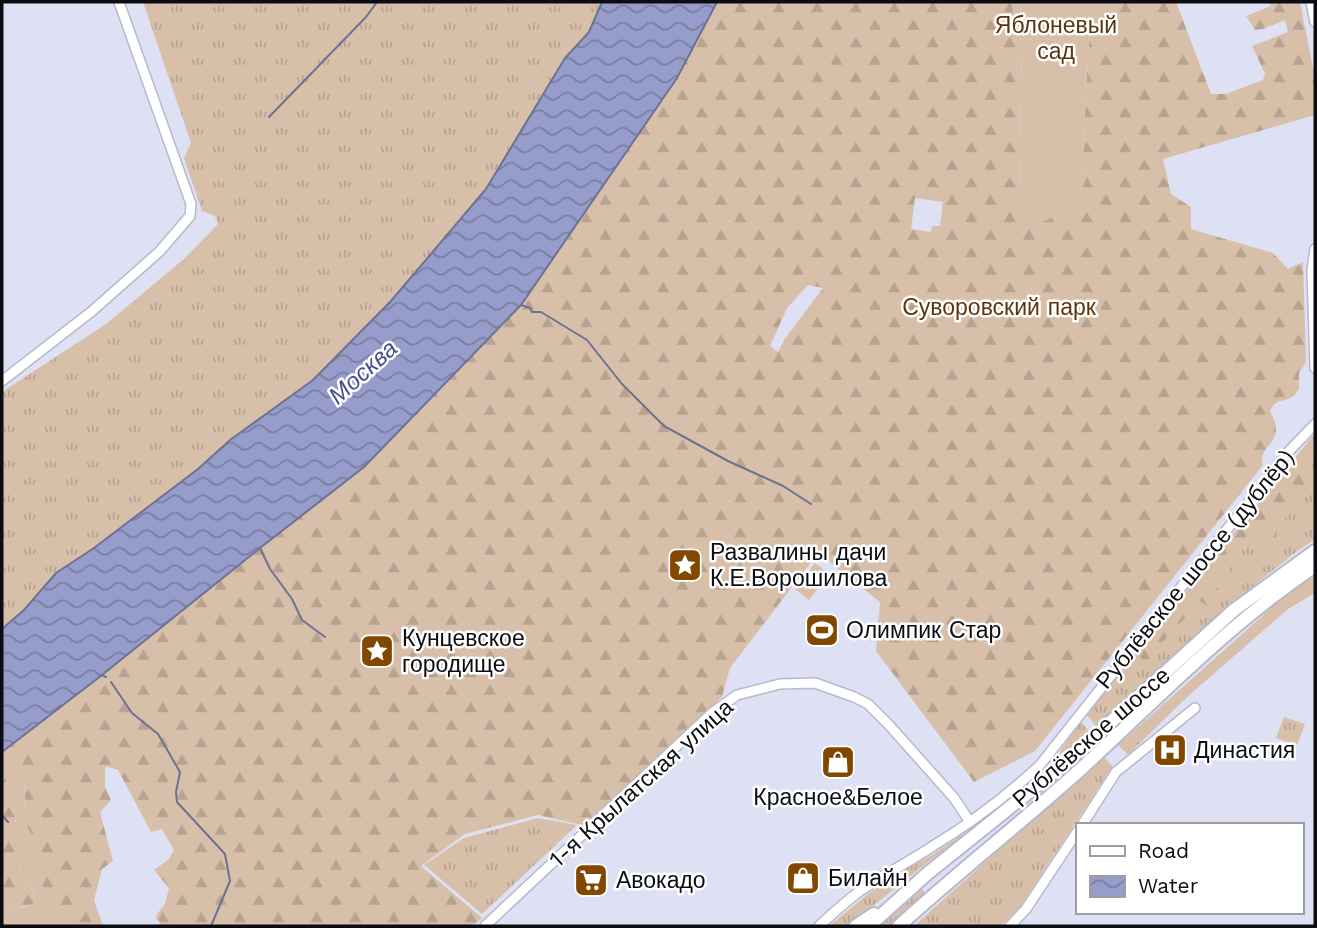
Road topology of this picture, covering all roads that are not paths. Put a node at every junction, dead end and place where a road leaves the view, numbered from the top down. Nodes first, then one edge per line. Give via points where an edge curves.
1 (119, 2) edge
2 (1311, 2) edge
3 (1315, 22) edge
4 (1315, 249) edge
5 (1315, 368) edge
6 (2, 381) edge
7 (1315, 424) edge
8 (1315, 551) edge
9 (1315, 566) edge
10 (1195, 708) dead end
11 (970, 821) junction
12 (1083, 823) edge
13 (1076, 833) edge
14 (904, 895) junction
15 (485, 926) edge
16 (819, 926) edge
17 (856, 926) edge
18 (869, 926) edge
19 (899, 926) edge
20 (1010, 926) edge

1 - 6 street via 191,204 190,216 159,252
2 - 3 street
4 - 5 street
7 - 11 street, Рублёвское шоссе (дублёр) via 1040,765
8 - 14 main road, Рублёвское шоссе via 1234,610 1070,760
9 - 19 main road, Рублёвское шоссе via 1244,618 1078,771
10 - 12 street via 1116,772
11 - 15 street, 1-я Крылатская улица via 868,704 815,683 780,684 737,695 712,713
11 - 16 street, Рублёвское шоссе (дублёр) via 861,890
13 - 20 street
14 - 17 main road
14 - 18 main road, Рублёвское шоссе

